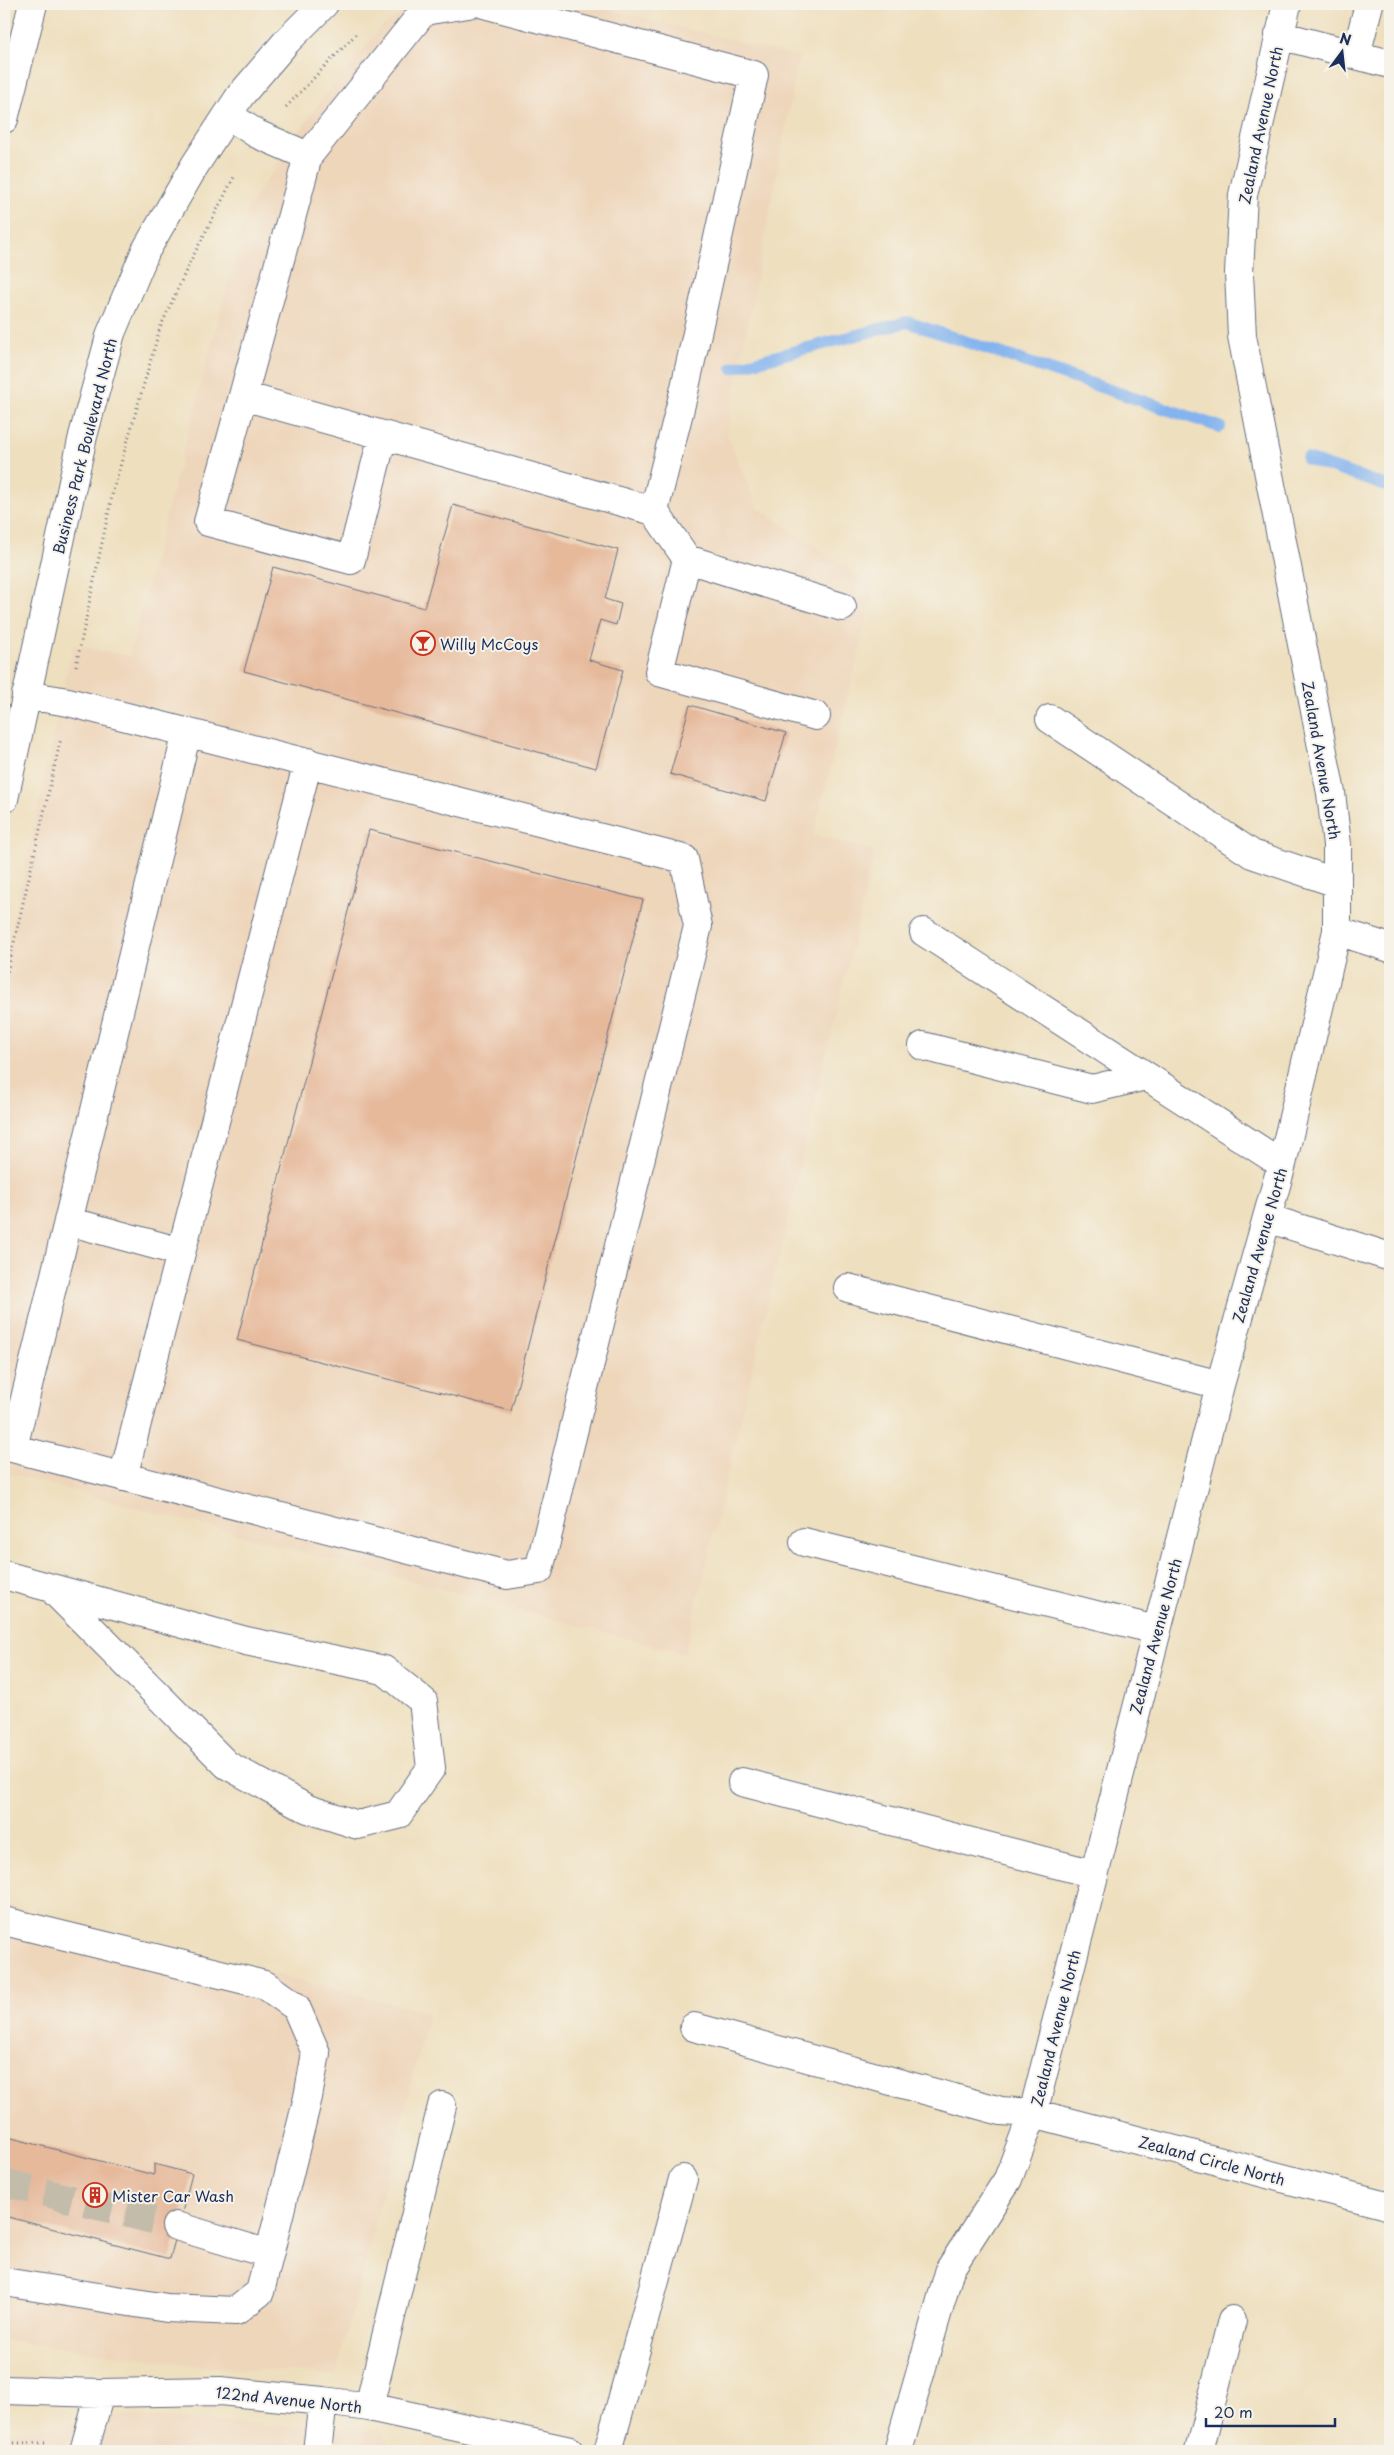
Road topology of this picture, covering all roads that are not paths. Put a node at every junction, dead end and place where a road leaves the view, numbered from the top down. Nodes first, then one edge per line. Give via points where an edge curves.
1 (33, 4) edge
2 (324, 4) edge
3 (468, 4) edge
4 (484, 4) edge
5 (1287, 4) edge
6 (1369, 4) edge
7 (1279, 35) junction
8 (1356, 55) junction
9 (1390, 64) edge
10 (228, 115) junction
11 (4, 119) edge
12 (308, 156) junction
13 (243, 396) junction
14 (383, 435) junction
15 (654, 511) junction
16 (687, 559) junction
17 (842, 607) dead end
18 (26, 695) junction
19 (816, 716) dead end
20 (1050, 719) dead end
21 (187, 732) junction
22 (308, 762) junction
23 (4, 799) edge
24 (1337, 883) junction
25 (1337, 930) junction
26 (924, 932) dead end
27 (1390, 948) edge
28 (923, 1046) dead end
29 (1146, 1076) junction
30 (1282, 1164) junction
31 (1267, 1218) junction
32 (68, 1221) junction
33 (181, 1252) junction
34 (1390, 1257) edge
35 (848, 1288) dead end
36 (1220, 1386) junction
37 (8, 1447) edge
38 (123, 1477) junction
39 (804, 1542) dead end
40 (4, 1575) edge
41 (51, 1588) junction
42 (1156, 1630) junction
43 (742, 1782) dead end
44 (1094, 1874) junction
45 (4, 1921) edge
46 (694, 2027) dead end
47 (442, 2106) dead end
48 (1033, 2113) junction
49 (683, 2179) dead end
50 (1390, 2206) edge
51 (176, 2226) tunnel mouth
52 (269, 2254) junction
53 (4, 2282) edge
54 (1232, 2320) dead end
55 (4, 2390) edge
56 (100, 2393) junction
57 (322, 2401) junction
58 (369, 2407) junction
59 (85, 2448) edge
60 (315, 2448) edge
61 (570, 2451) edge
62 (608, 2451) edge
63 (898, 2451) edge
64 (1199, 2451) edge

1 - 11 main road
2 - 10 main road, Business Park Boulevard North via 281,48
3 - 12 main road via 424,11
4 - 15 main road via 754,75 684,392
5 - 7 main road, Zealand Avenue North
6 - 8 main road
7 - 8 main road
7 - 24 main road, Zealand Avenue North via 1243,195 1239,274 1242,336 1331,793 1337,845
8 - 9 main road
10 - 12 main road via 257,134
10 - 18 main road, Business Park Boulevard North via 146,250 111,333 83,436
12 - 13 main road
13 - 14 main road
13 - 14 main road via 208,522 351,560
14 - 15 main road
15 - 16 main road
16 - 17 main road
16 - 19 main road via 659,672
18 - 21 main road via 68,702
18 - 23 main road, Business Park Boulevard North
20 - 24 main road via 1252,854
21 - 22 main road
21 - 32 main road
22 - 33 main road
22 - 38 main road via 684,859 698,926 538,1570 507,1575
24 - 25 main road, Zealand Avenue North
25 - 27 main road
25 - 30 main road, Zealand Avenue North
26 - 29 main road
28 - 29 main road via 1092,1089
29 - 30 main road
30 - 31 main road, Zealand Avenue North
31 - 34 main road
31 - 36 main road, Zealand Avenue North
32 - 33 main road
32 - 37 main road
33 - 38 main road
35 - 36 main road
36 - 42 main road, Zealand Avenue North
37 - 38 main road
39 - 42 main road
40 - 41 main road
41 - 41 main road via 246,1641 384,1670 423,1701 431,1768 398,1815 358,1825 308,1809 227,1765
42 - 44 main road, Zealand Avenue North
43 - 44 main road
44 - 48 main road, Zealand Avenue North
45 - 52 main road via 265,1985 296,2007 316,2053
46 - 48 main road, Zealand Circle North via 1001,2111
47 - 58 main road
48 - 50 main road, Zealand Circle North
48 - 63 main road, Zealand Avenue North via 1008,2179 950,2269
49 - 62 main road
51 - 52 main road
52 - 53 main road via 260,2292 236,2310 167,2308
54 - 64 main road
55 - 56 main road, 122nd Avenue North
56 - 57 main road, 122nd Avenue North via 220,2391
56 - 59 main road
57 - 58 main road, 122nd Avenue North
57 - 60 main road
58 - 61 main road, 122nd Avenue North

